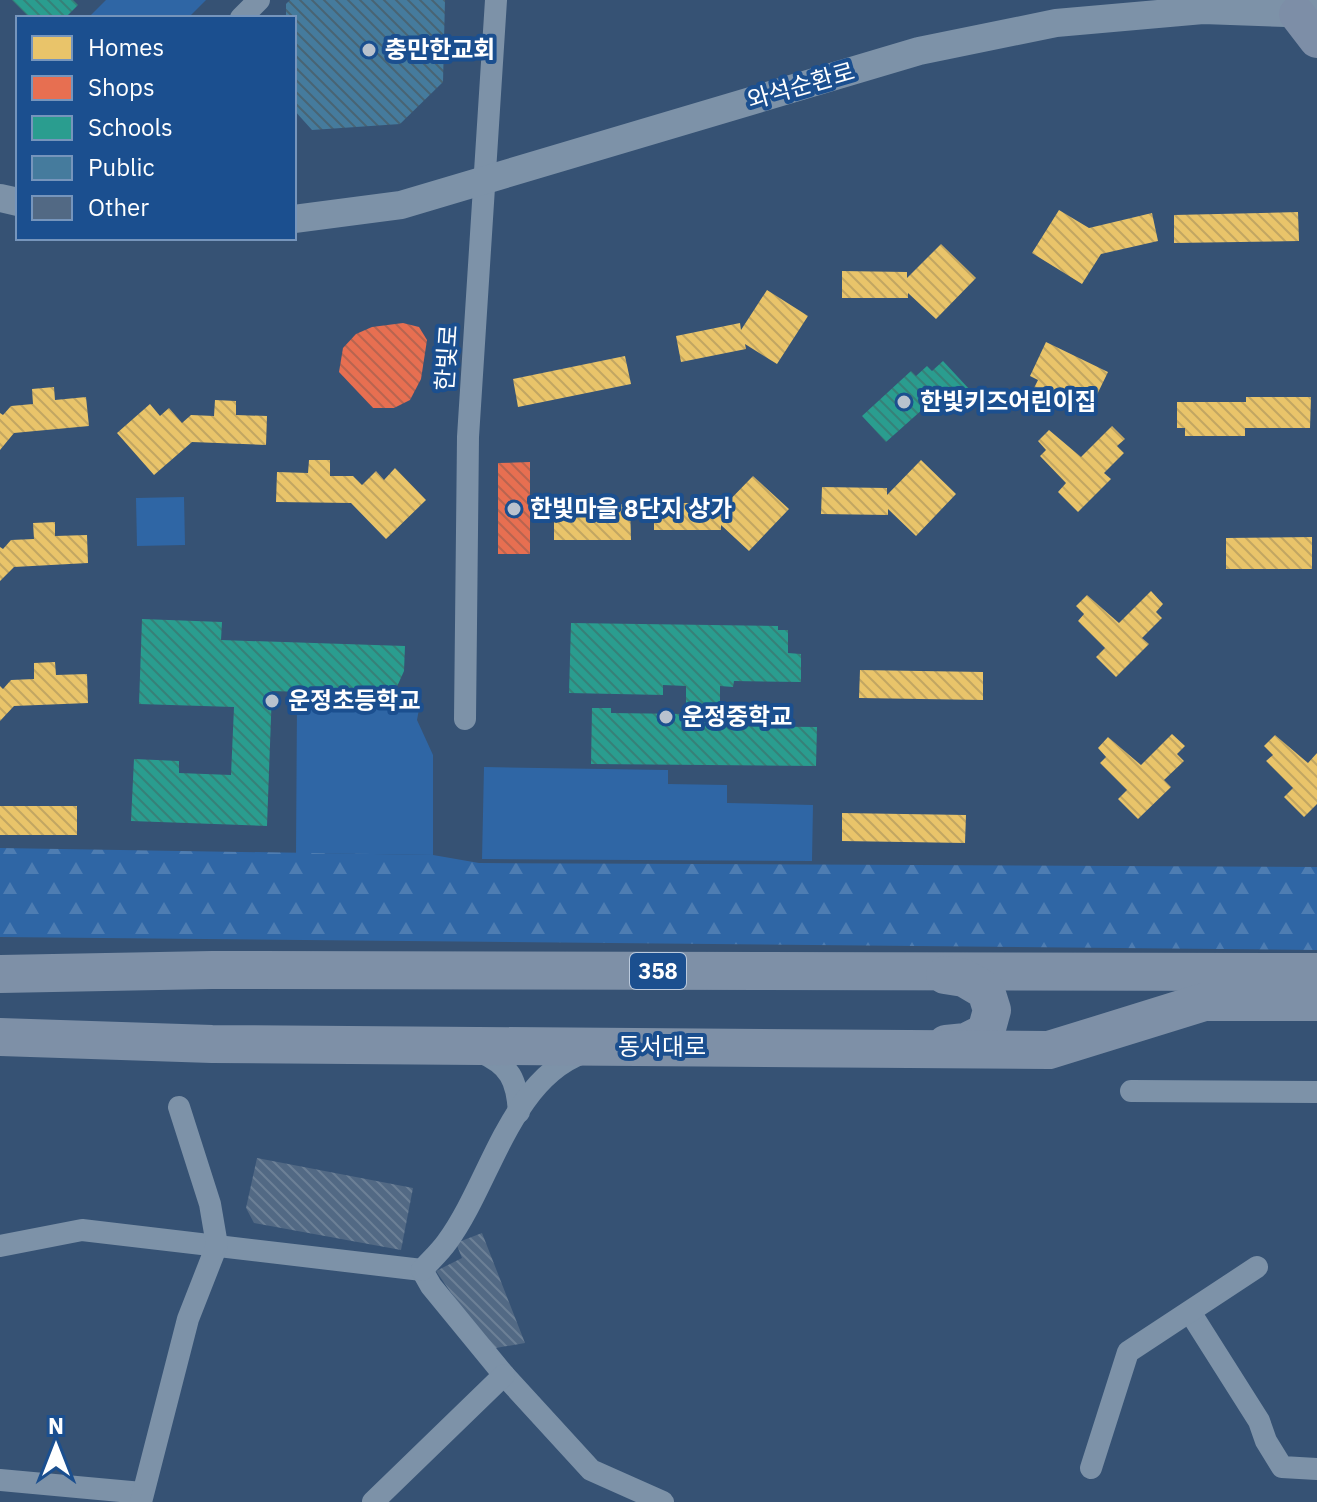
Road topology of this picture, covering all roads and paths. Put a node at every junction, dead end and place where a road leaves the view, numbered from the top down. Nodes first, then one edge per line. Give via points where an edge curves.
1 (259, 0) edge
2 (496, 0) edge
3 (243, 16) edge
4 (1310, 23) edge
5 (484, 180) junction
6 (296, 219) edge
7 (465, 719) dead end
8 (0, 965) edge
9 (212, 970) junction
10 (911, 971) junction
11 (1317, 972) edge
12 (0, 974) edge
13 (1317, 1002) edge
14 (0, 1037) edge
15 (212, 1044) junction
16 (0, 1045) edge
17 (438, 1046) junction
18 (611, 1047) junction
19 (908, 1049) junction
20 (1131, 1091) dead end
21 (1317, 1092) edge
22 (179, 1107) dead end
23 (519, 1112) junction
24 (217, 1245) junction
25 (0, 1246) edge
26 (1257, 1267) dead end
27 (422, 1270) junction
28 (1190, 1312) junction
29 (504, 1375) junction
30 (1091, 1468) dead end
31 (1317, 1469) edge
32 (0, 1480) edge
33 (142, 1497) edge
34 (373, 1502) edge
35 (663, 1502) edge

1 - 3 street
2 - 5 street, 한빛로
4 - 5 street, 와석순환로 via 1203,10 1056,23 919,51
5 - 6 street, 와석순환로 via 401,205
5 - 7 street, 한빛로 via 468,437
8 - 9 highway
9 - 10 highway, 358
9 - 12 highway, 358
10 - 11 highway, 358
10 - 19 highway via 964,978 986,991 992,1010 986,1032 966,1042
13 - 19 highway, 동서대로 via 1204,1002 1049,1050
14 - 15 highway, 동서대로
15 - 16 highway
15 - 17 highway, 동서대로
17 - 18 highway, 동서대로
17 - 23 street via 478,1051 504,1065 518,1087
18 - 19 highway, 동서대로
18 - 23 street via 555,1067
20 - 21 street
22 - 24 street via 210,1204
23 - 27 street via 448,1240
24 - 25 street via 82,1230
24 - 27 street
24 - 33 street via 188,1319
26 - 28 street
27 - 29 street
28 - 30 street via 1128,1352
28 - 31 street via 1282,1467
29 - 34 street
29 - 35 street via 591,1470
32 - 33 street

